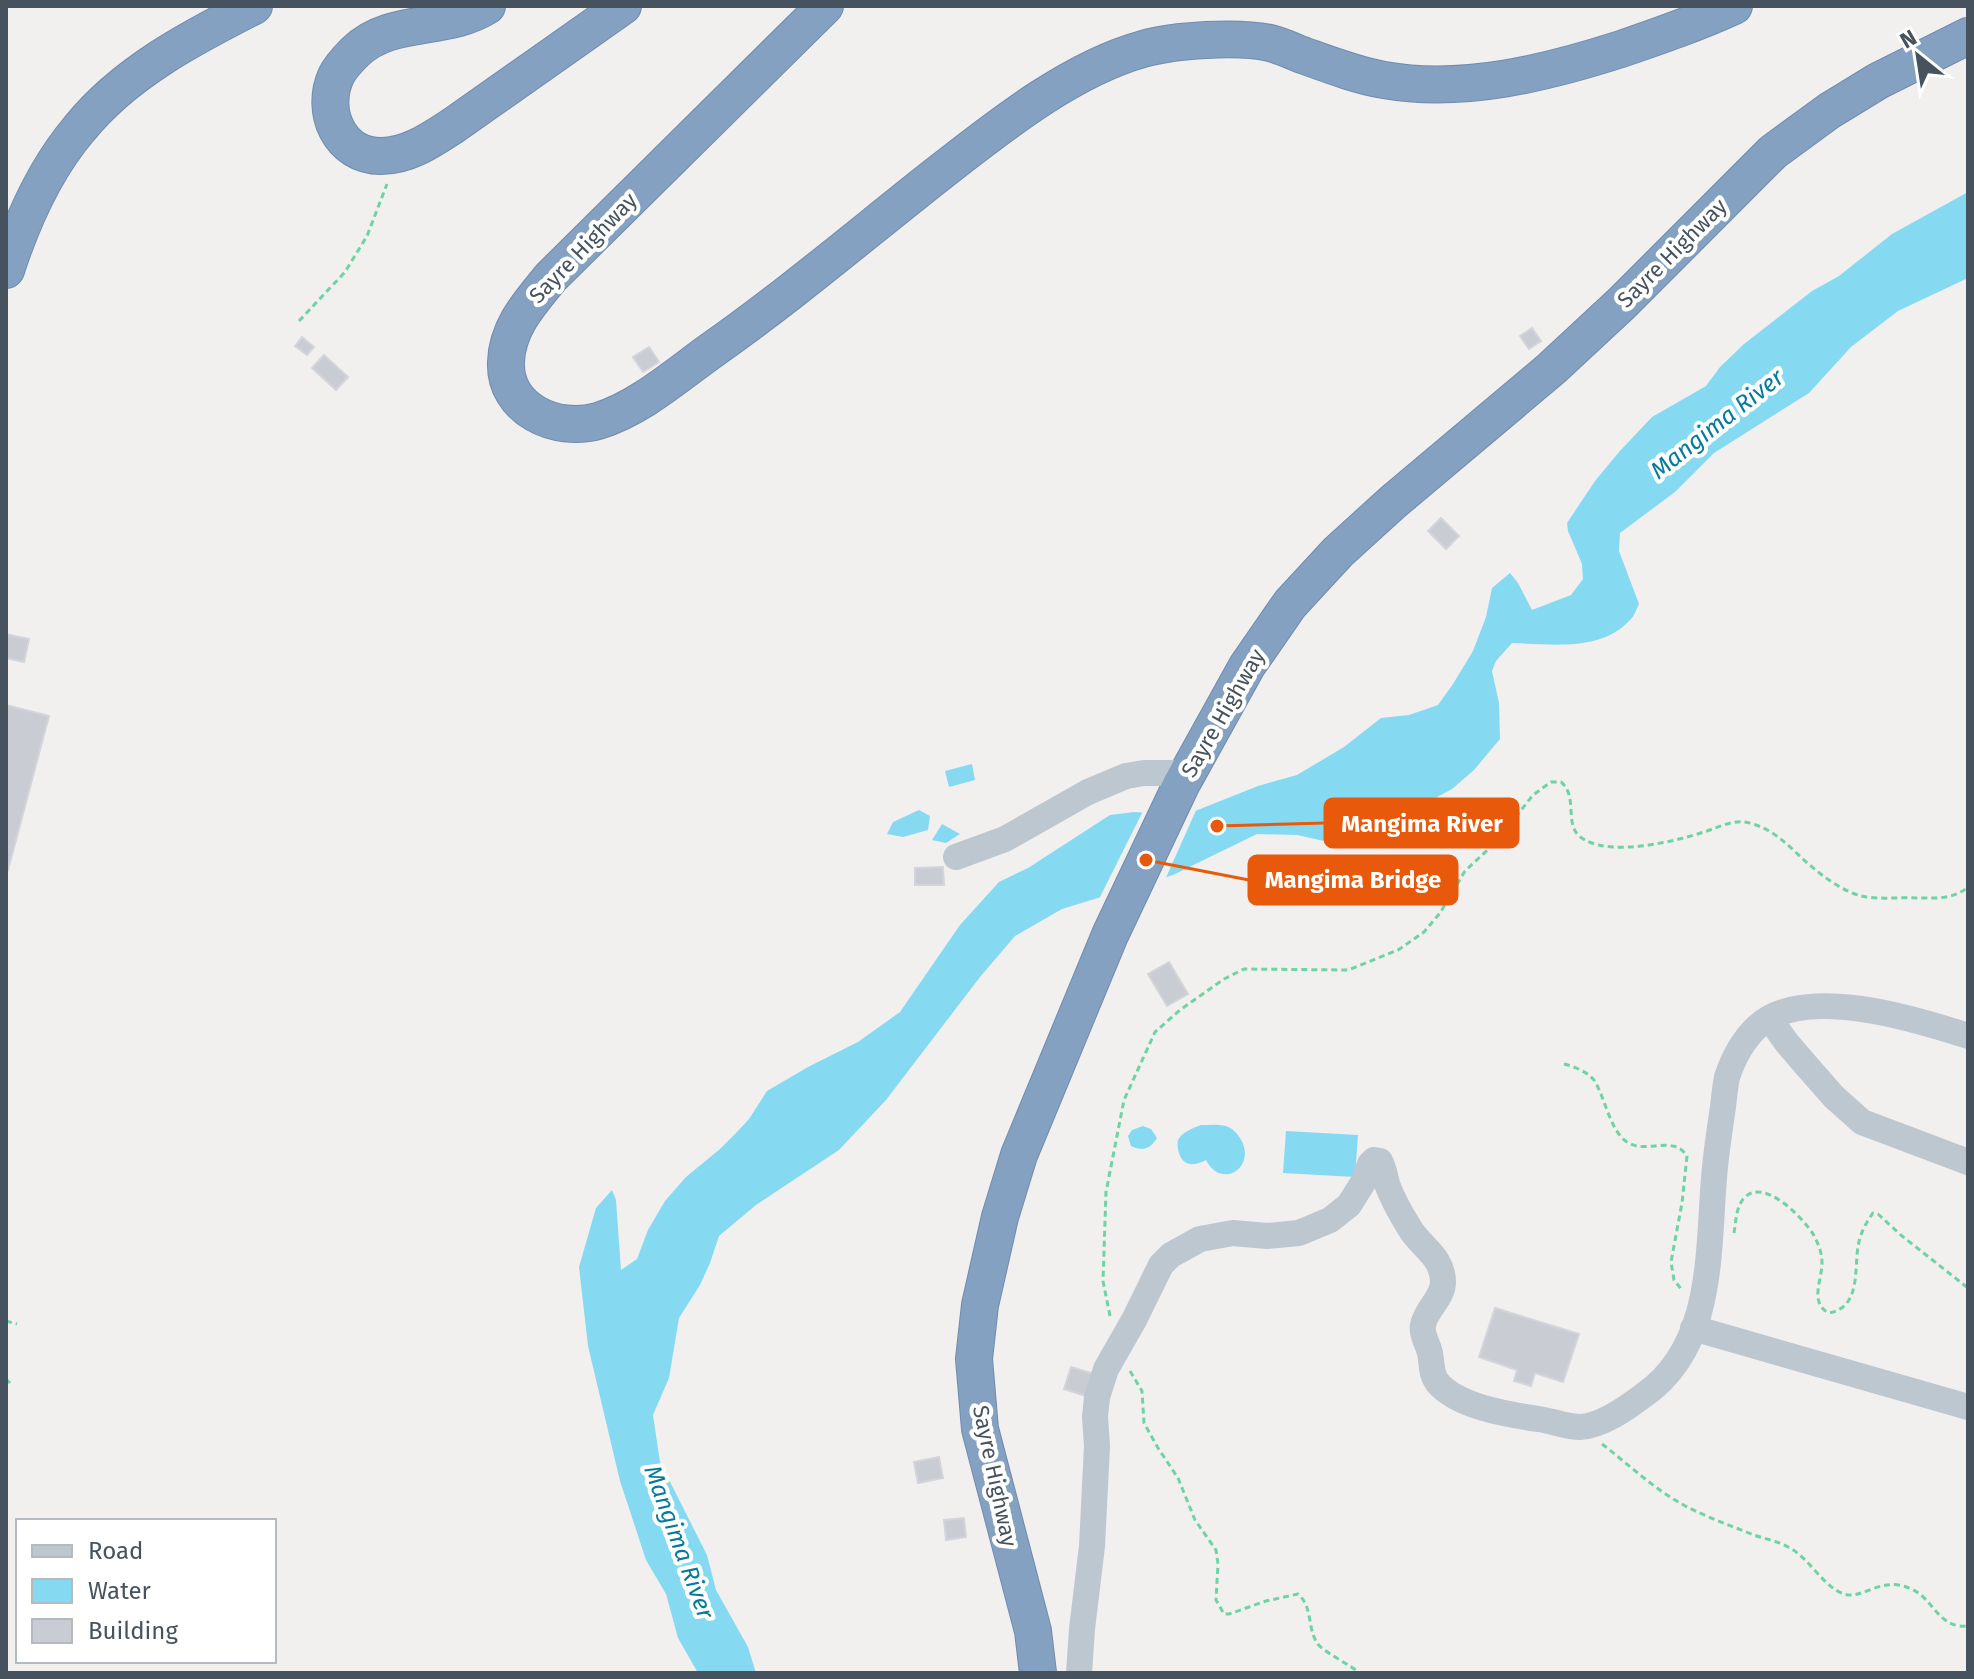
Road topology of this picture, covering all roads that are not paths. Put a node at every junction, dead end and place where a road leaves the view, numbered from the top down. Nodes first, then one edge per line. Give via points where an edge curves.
1 (254, 6) edge
2 (487, 6) edge
3 (623, 6) edge
4 (825, 6) edge
5 (1734, 6) edge
6 (1968, 36) edge
7 (6, 270) edge
8 (1184, 779) junction
9 (956, 857) dead end
10 (1769, 1018) junction
11 (1968, 1036) edge
12 (1968, 1162) edge
13 (1693, 1328) junction
14 (1968, 1407) edge
15 (1038, 1673) edge
16 (1079, 1673) edge

1 - 7 highway via 145,68 79,128 39,192
2 - 3 highway via 456,20 384,34 359,48 336,76 330,101 331,119 350,147 384,156 425,143
4 - 5 highway, Sayre Highway via 551,277 520,315 505,376 531,411 571,425 597,421 641,400 731,337 999,126 1098,66 1144,48 1227,39 1270,43 1384,80 1438,85 1492,81 1576,63
6 - 8 highway, Sayre Highway via 1878,81 1773,152 1563,358 1338,552 1290,604 1256,654
8 - 9 street via 1126,776 1005,839
8 - 15 highway, Sayre Highway via 1110,935 1019,1155 983,1290 974,1359 980,1429 1033,1631
10 - 11 street via 1800,1008 1845,1007 1910,1017
10 - 12 street via 1824,1086 1862,1122
10 - 13 street via 1744,1042 1727,1078 1708,1269
13 - 14 street
13 - 16 street via 1677,1365 1655,1388 1622,1411 1580,1427 1470,1403 1447,1391 1433,1375 1422,1327 1443,1287 1439,1263 1409,1227 1383,1166 1374,1160 1349,1205 1330,1220 1299,1233 1200,1239 1171,1255 1106,1369 1097,1397 1092,1546

